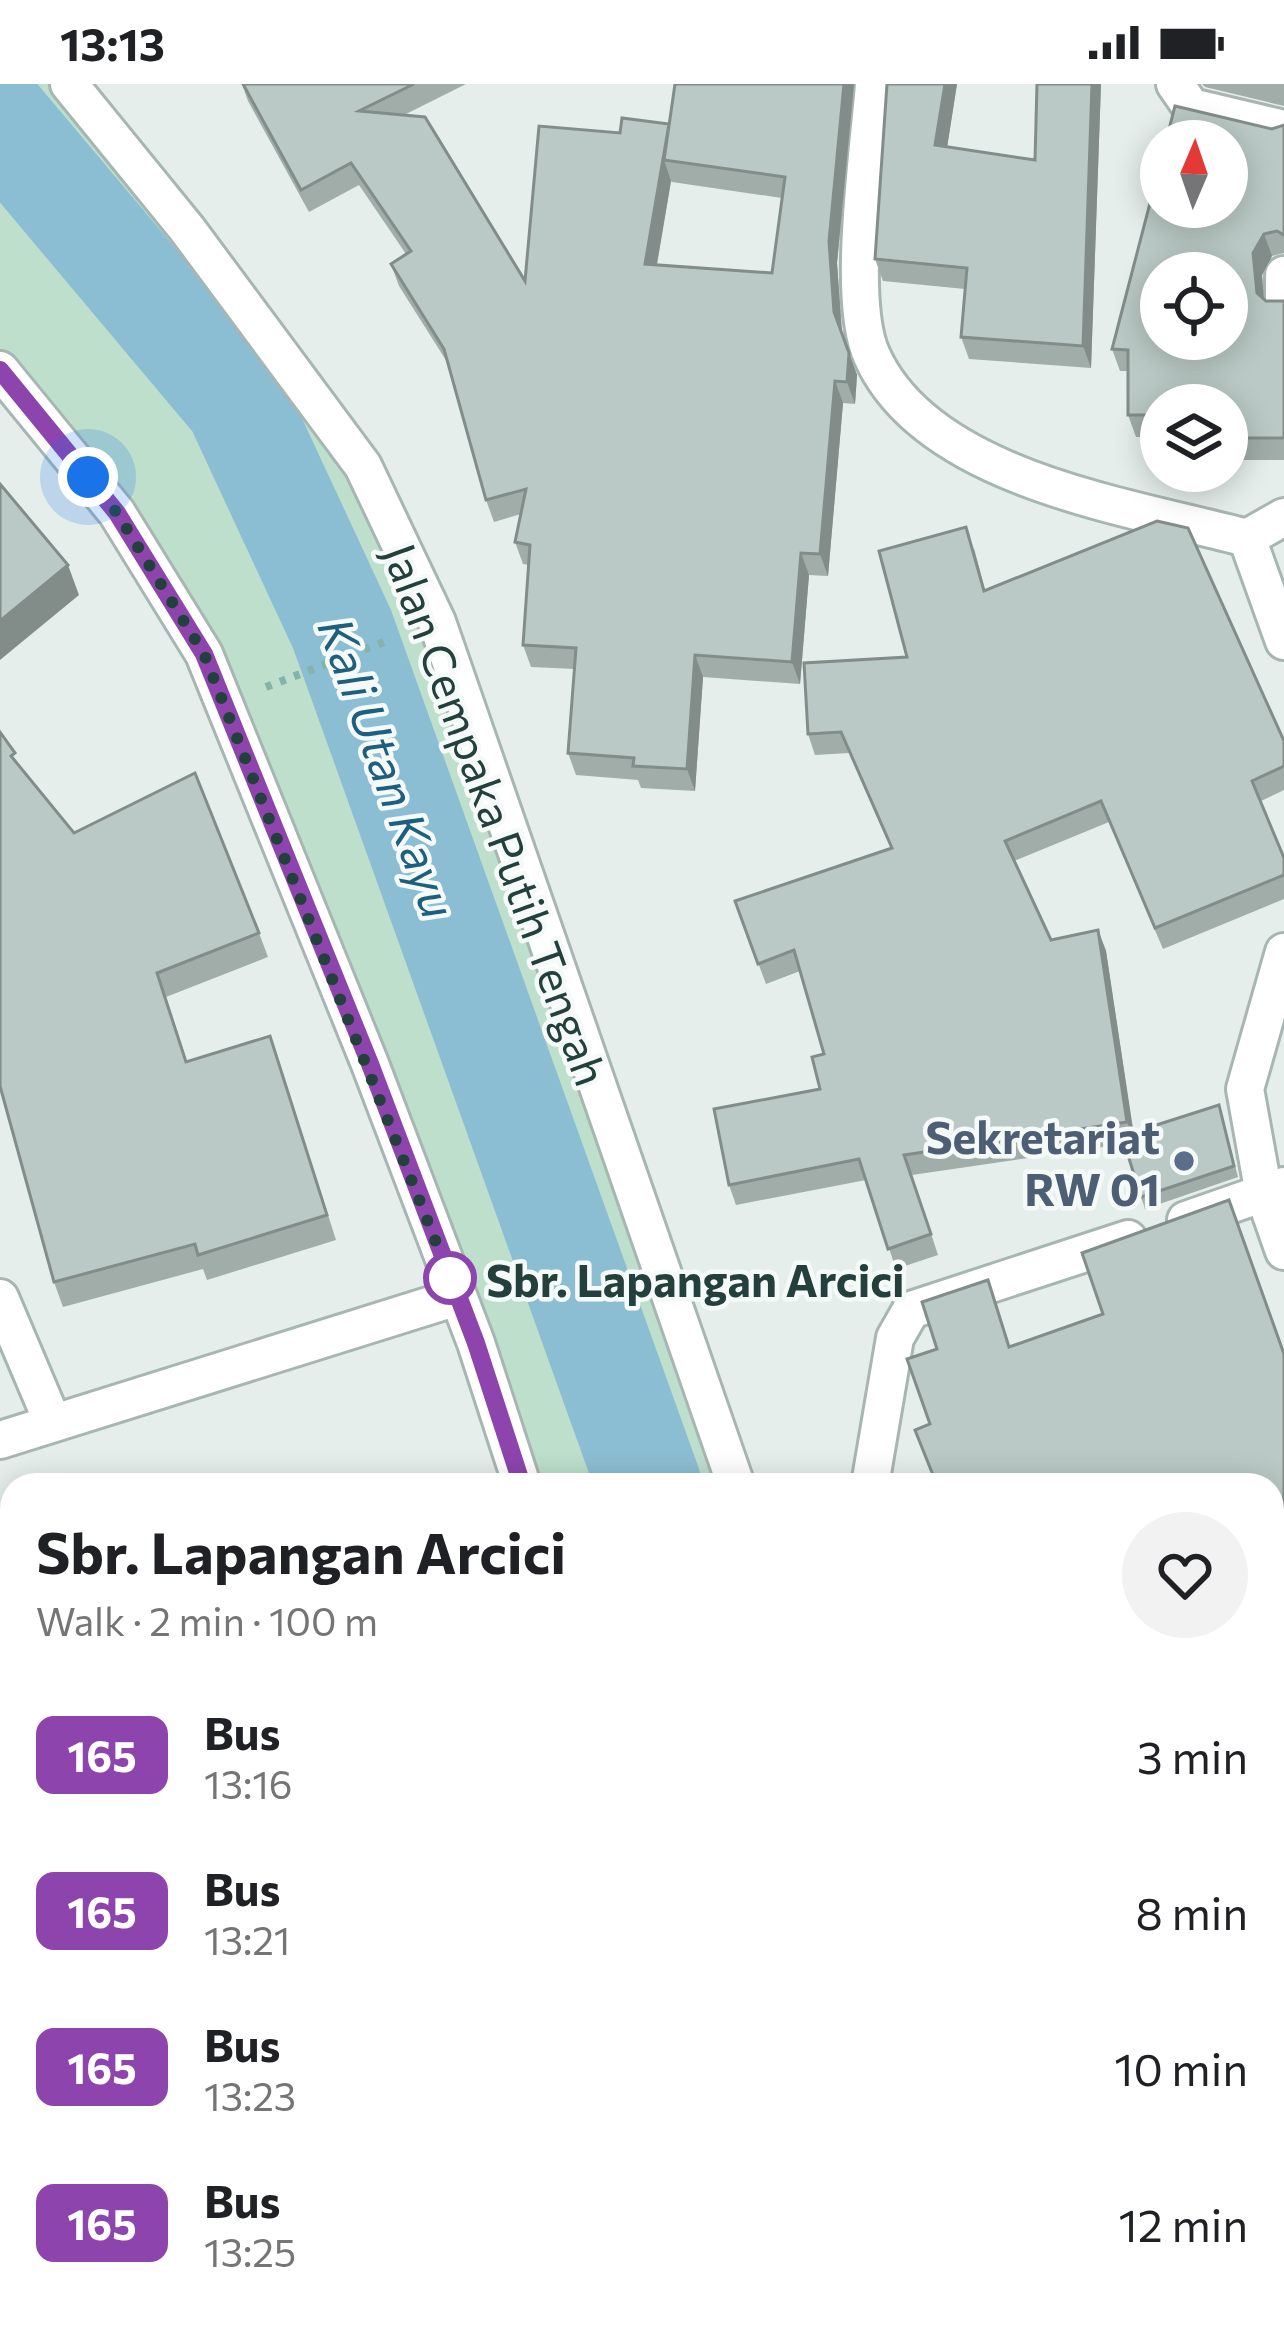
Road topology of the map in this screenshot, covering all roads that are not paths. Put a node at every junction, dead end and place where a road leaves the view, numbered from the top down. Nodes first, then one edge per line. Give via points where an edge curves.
1 (69, 84) edge
2 (874, 84) edge
3 (1175, 84) edge
4 (1284, 129) edge
5 (1284, 275) edge
6 (1284, 303) edge
7 (0, 370) edge
8 (1284, 517) edge
9 (1246, 538) junction
10 (1284, 641) edge
11 (1284, 952) edge
12 (1274, 1190) edge
13 (1284, 1251) edge
14 (0, 1298) edge
15 (457, 1298) junction
16 (53, 1424) junction
17 (0, 1440) edge
18 (518, 1473) edge
19 (732, 1473) edge
20 (872, 1473) edge

1 - 19 street, Jalan Cempaka Putih Tengah via 214,265 363,466 382,505 436,622
2 - 9 street via 859,262 870,355 907,406 1019,477
3 - 4 street via 1190,107
5 - 6 street
7 - 15 street via 117,513 204,654
8 - 9 street
9 - 10 street
11 - 12 street via 1245,1089
12 - 13 street
12 - 20 street via 911,1310 896,1338
14 - 16 street
15 - 16 street
15 - 18 street
16 - 17 street

